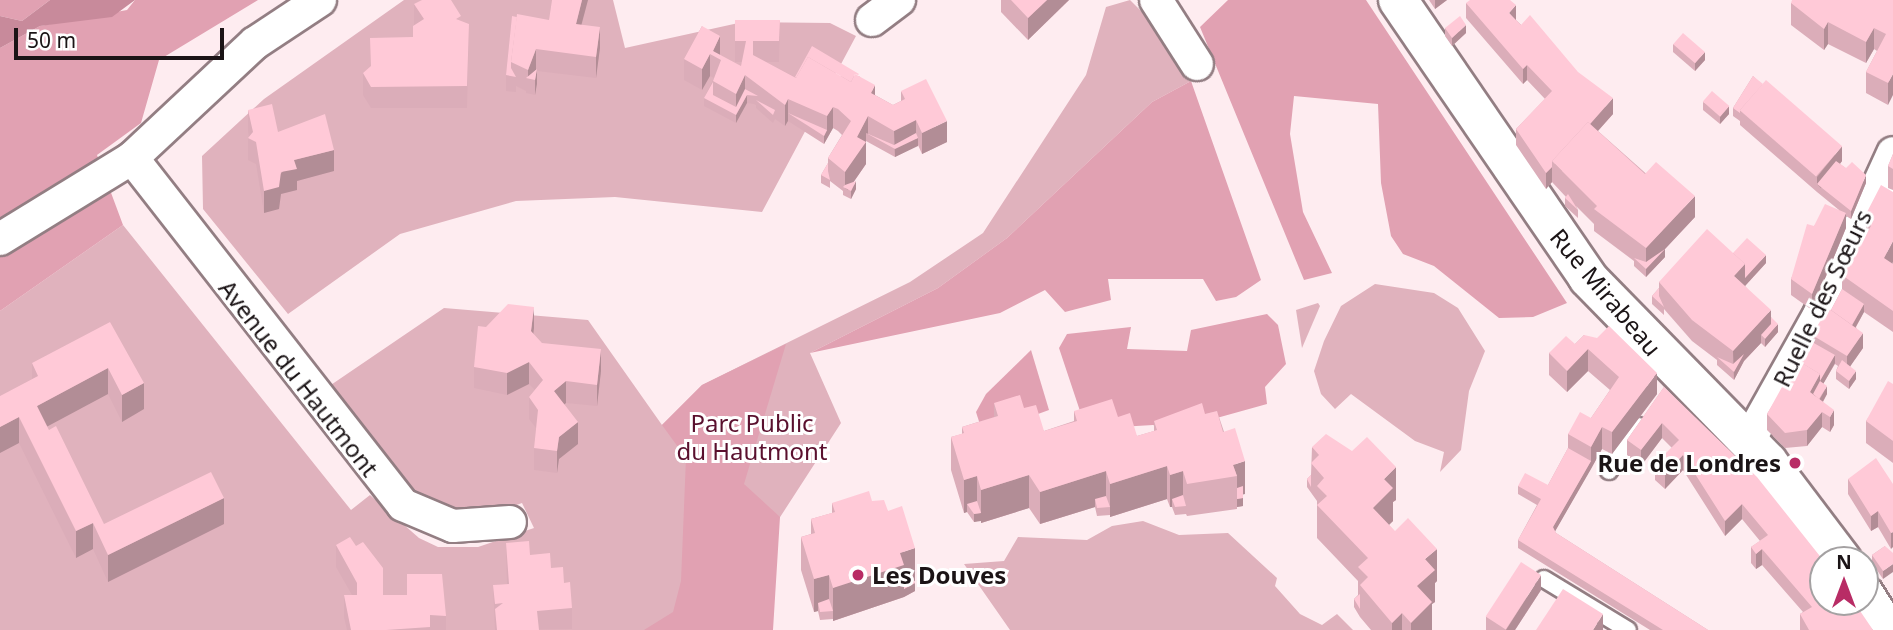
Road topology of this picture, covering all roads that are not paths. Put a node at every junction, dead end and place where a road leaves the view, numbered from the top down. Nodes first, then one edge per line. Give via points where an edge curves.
1 (320, 0) edge
2 (900, 0) edge
3 (1156, 0) edge
4 (1398, 0) edge
5 (872, 20) dead end
6 (1197, 64) dead end
7 (1893, 153) edge
8 (132, 158) junction
9 (0, 239) edge
10 (1653, 405) edge
11 (1748, 442) junction
12 (1609, 471) dead end
13 (510, 522) dead end
14 (1831, 546) edge
15 (1544, 579) dead end
16 (1628, 630) edge

1 - 8 street via 255,43
2 - 5 street
3 - 6 street
4 - 11 main road, Rue Mirabeau via 1566,249 1671,377
7 - 11 street, Ruelle des Sœurs via 1819,315
8 - 9 street
8 - 13 street, Avenue du Hautmont via 403,505 453,526
10 - 12 lane
11 - 14 main road, Rue Mirabeau
15 - 16 lane

